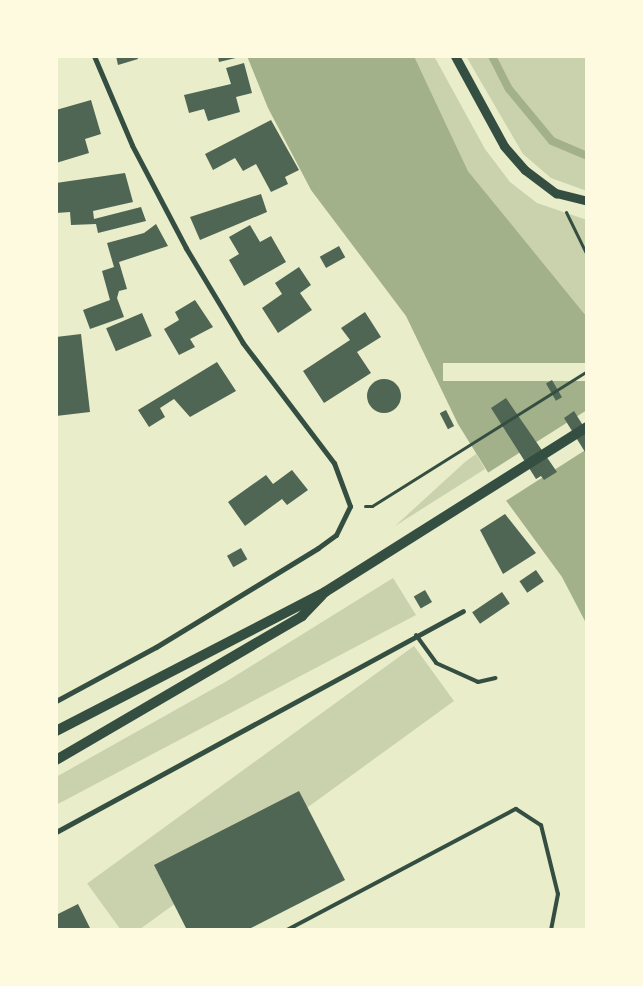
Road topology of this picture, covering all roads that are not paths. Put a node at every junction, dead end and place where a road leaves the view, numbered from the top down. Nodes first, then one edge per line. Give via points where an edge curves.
1 (94, 56) edge
2 (455, 56) edge
3 (587, 201) edge
4 (587, 427) edge
5 (325, 592) junction
6 (463, 611) dead end
7 (416, 635) junction
8 (496, 678) dead end
9 (56, 701) edge
10 (56, 731) edge
11 (56, 760) edge
12 (56, 832) edge
13 (287, 930) edge
14 (552, 930) edge

1 - 9 street via 132,145 186,248 243,343 334,464 350,506 336,535 318,548 156,647
2 - 3 street via 504,146 525,170 556,193
4 - 5 main road
5 - 10 main road
5 - 11 main road via 302,616
6 - 7 street
7 - 8 lane via 436,663 478,682
7 - 12 street
13 - 14 lane via 516,809 541,825 558,894

